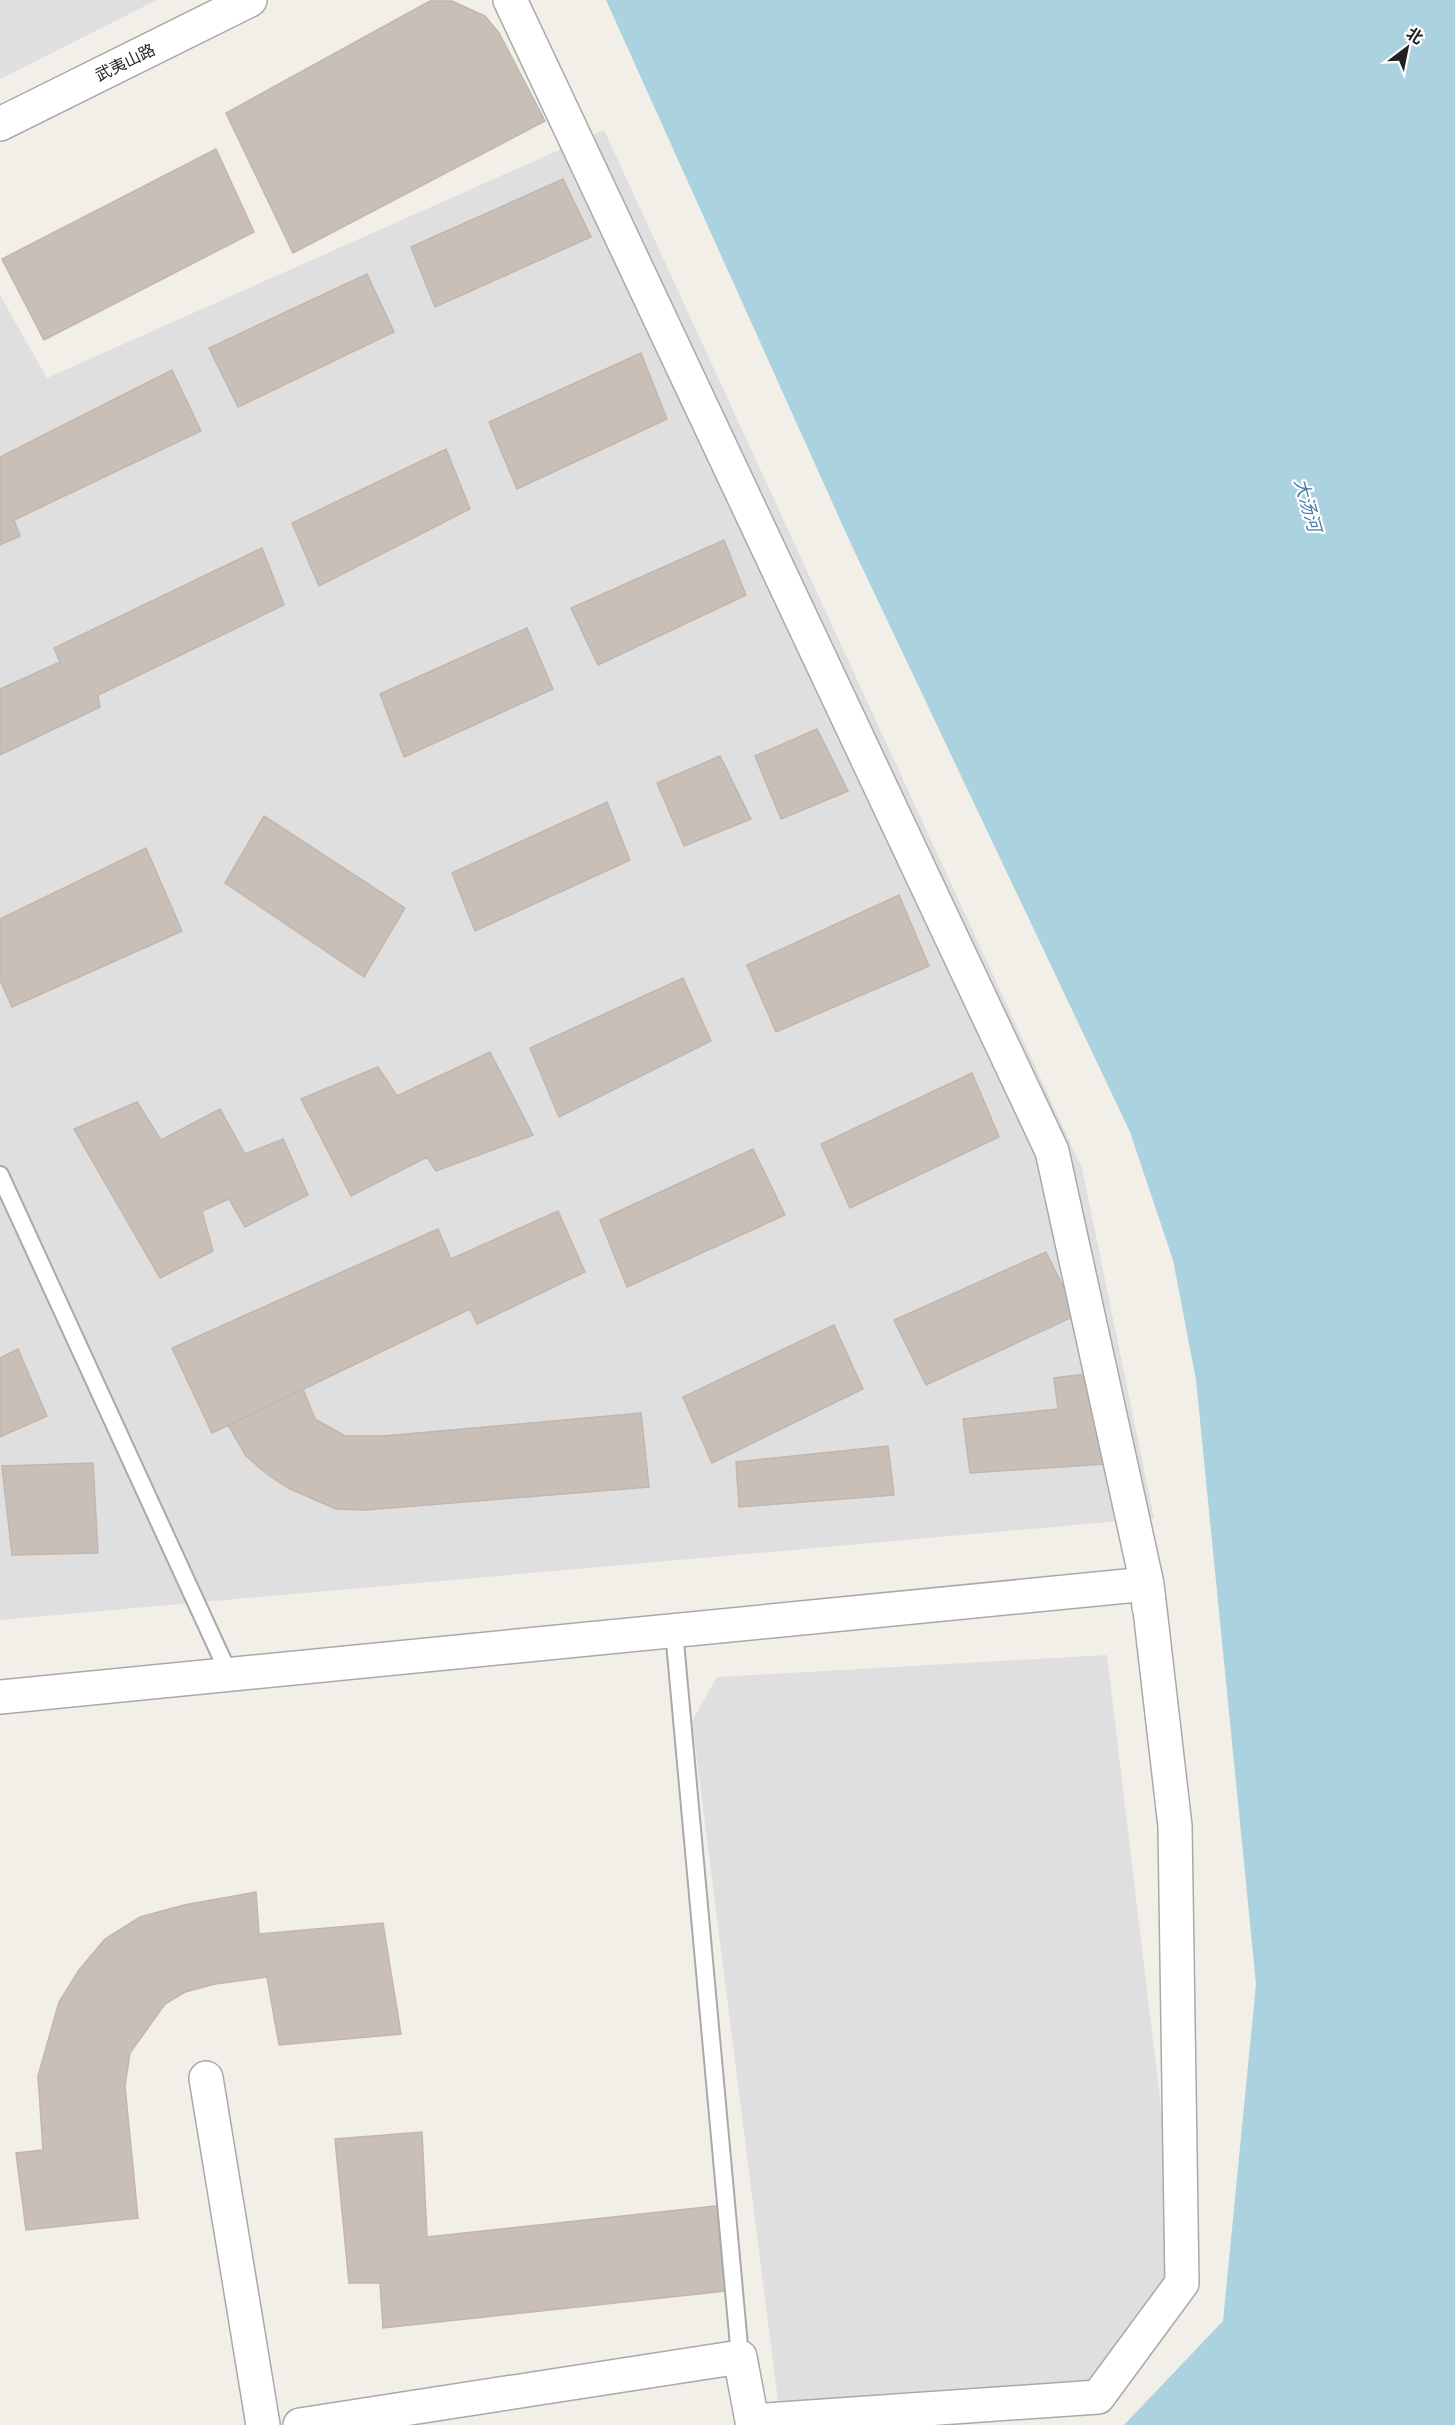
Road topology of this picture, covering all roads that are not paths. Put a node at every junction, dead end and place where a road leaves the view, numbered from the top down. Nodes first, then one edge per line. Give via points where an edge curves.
1 (250, 0) edge
2 (510, 0) edge
3 (0, 124) edge
4 (0, 1175) edge
5 (1147, 1584) junction
6 (674, 1631) junction
7 (229, 1674) junction
8 (0, 1697) edge
9 (206, 2078) dead end
10 (740, 2357) junction
11 (263, 2425) edge
12 (300, 2425) edge

1 - 3 street, 武夷山路
2 - 5 street via 1052,1151
4 - 7 lane
5 - 6 street
5 - 10 street via 1175,1826 1182,2283 1098,2397 752,2421
6 - 7 street
6 - 10 lane
7 - 8 street
9 - 11 street
10 - 12 street

